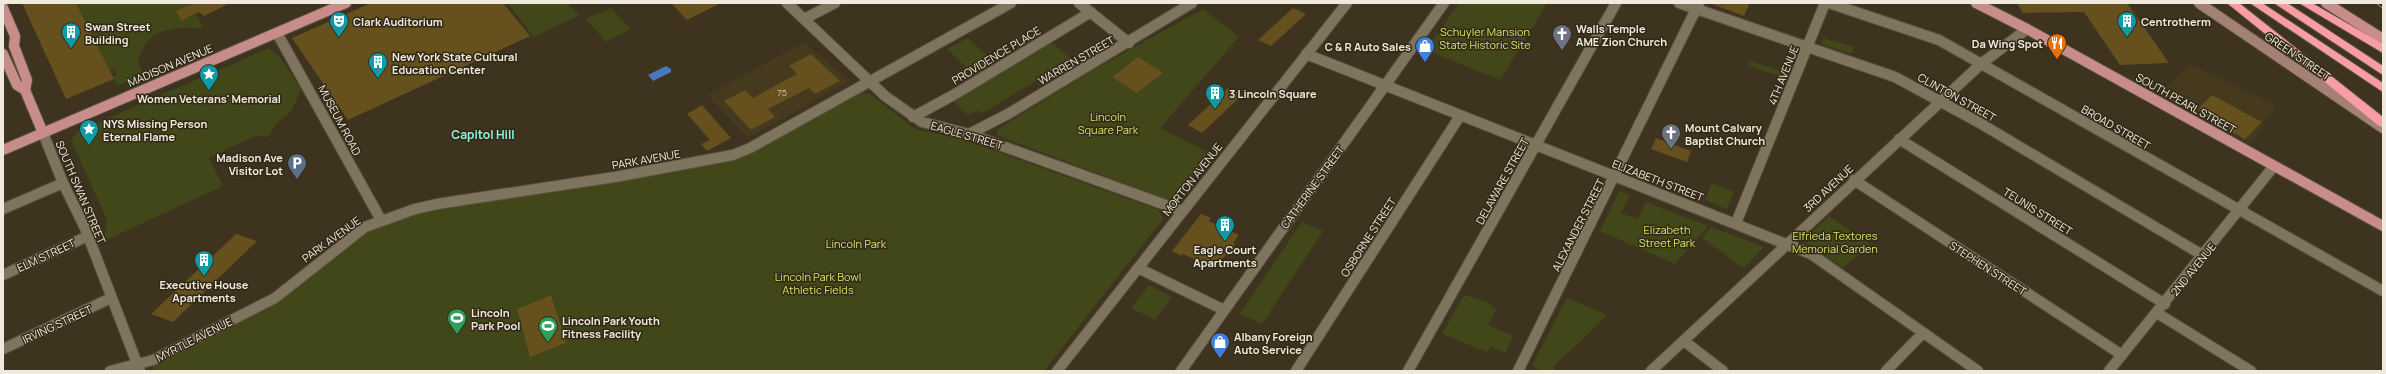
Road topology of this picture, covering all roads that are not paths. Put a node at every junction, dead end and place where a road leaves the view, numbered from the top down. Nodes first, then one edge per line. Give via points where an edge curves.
1 (346, 3) edge
2 (787, 3) edge
3 (835, 3) edge
4 (1011, 3) edge
5 (1079, 3) edge
6 (1192, 3) edge
7 (1347, 3) edge
8 (1444, 3) edge
9 (1616, 3) edge
10 (1679, 3) edge
11 (1825, 3) edge
12 (1828, 3) edge
13 (1976, 3) edge
14 (2199, 3) edge
15 (2232, 3) edge
16 (2255, 3) edge
17 (2279, 3) edge
18 (2304, 3) edge
19 (2326, 3) edge
20 (1697, 6) edge
21 (3, 8) edge
22 (1091, 12) junction
23 (804, 19) junction
24 (2027, 29) junction
25 (277, 32) junction
26 (2383, 39) edge
27 (1129, 43) junction
28 (1807, 47) junction
29 (2383, 49) edge
30 (17, 51) junction
31 (1306, 54) junction
32 (3, 56) edge
33 (1981, 64) junction
34 (2383, 71) edge
35 (870, 82) junction
36 (1385, 86) junction
37 (2383, 88) edge
38 (24, 90) junction
39 (1941, 100) junction
40 (1460, 116) junction
41 (913, 117) junction
42 (2383, 123) edge
43 (2383, 128) edge
44 (42, 133) junction
45 (969, 134) junction
46 (1899, 139) junction
47 (1535, 146) junction
48 (3, 150) edge
49 (2274, 166) junction
50 (1615, 177) junction
51 (1854, 180) junction
52 (63, 183) junction
53 (3, 209) edge
54 (1182, 211) junction
55 (2240, 211) junction
56 (381, 220) junction
57 (1736, 223) junction
58 (2383, 226) edge
59 (88, 236) junction
60 (1787, 243) junction
61 (2204, 256) junction
62 (1138, 268) junction
63 (3, 275) edge
64 (2383, 291) edge
65 (111, 298) junction
66 (275, 298) joint
67 (2165, 304) junction
68 (1224, 310) junction
69 (2157, 313) junction
70 (1923, 333) junction
71 (1684, 341) junction
72 (3, 349) edge
73 (2122, 355) junction
74 (139, 368) edge
75 (110, 371) edge
76 (1057, 371) edge
77 (1181, 371) edge
78 (1296, 371) edge
79 (1408, 371) edge
80 (1518, 371) edge
81 (1652, 371) edge
82 (1723, 371) edge
83 (1886, 371) edge
84 (1978, 371) edge
85 (2109, 371) edge
86 (2251, 371) edge

1 - 25 main road, MADISON AVENUE
2 - 23 street, EAGLE STREET
3 - 23 street
4 - 35 street, PARK AVENUE
5 - 22 street
6 - 27 street, WARREN STREET
7 - 31 street, MORTON AVENUE
8 - 36 street, CATHERINE STREET
9 - 47 street, DELAWARE STREET
10 - 20 street, CLINTON STREET
11 - 28 street, 4TH AVENUE
12 - 33 street, BROAD STREET via 1939,40
13 - 24 main road, SOUTH PEARL STREET
14 - 43 main road, GREEN STREET
15 - 42 highway
16 - 37 highway
17 - 34 highway
18 - 29 highway
19 - 26 main road
20 - 28 street, CLINTON STREET
20 - 50 street, ALEXANDER STREET
21 - 30 main road, SOUTH SWAN STREET via 15,36 14,46
22 - 27 street
22 - 41 street, PROVIDENCE PLACE via 958,93
23 - 35 street, EAGLE STREET
24 - 33 street, 3RD AVENUE
24 - 49 main road, SOUTH PEARL STREET
25 - 44 main road, MADISON AVENUE
25 - 56 street, MUSEUM ROAD
27 - 45 street, WARREN STREET
28 - 39 street, CLINTON STREET via 1884,72
28 - 57 street, 4TH AVENUE
30 - 32 street
30 - 38 main road, SOUTH SWAN STREET via 27,80
31 - 36 street, ELIZABETH STREET
31 - 54 street, MORTON AVENUE
32 - 38 main road, SOUTH SWAN STREET via 17,85
33 - 39 street, 3RD AVENUE
33 - 55 street, BROAD STREET
35 - 41 street, EAGLE STREET
35 - 56 street, PARK AVENUE via 733,155 615,177 430,206
36 - 40 street, ELIZABETH STREET
36 - 68 street, CATHERINE STREET
38 - 44 main road, SOUTH SWAN STREET
39 - 46 street, 3RD AVENUE
39 - 61 street, CLINTON STREET
40 - 47 street, ELIZABETH STREET
40 - 78 street, OSBORNE STREET
41 - 45 street, EAGLE STREET via 922,122
44 - 48 main road, MADISON AVENUE
44 - 52 street, SOUTH SWAN STREET
45 - 54 street, EAGLE STREET
46 - 51 street, 3RD AVENUE
46 - 67 street, TEUNIS STREET
47 - 50 street, ELIZABETH STREET
47 - 79 street, DELAWARE STREET
49 - 55 street, 2ND AVENUE
49 - 58 main road, SOUTH PEARL STREET
50 - 57 street, ELIZABETH STREET
50 - 80 street, ALEXANDER STREET
51 - 60 street, 3RD AVENUE
51 - 73 street, STEPHEN STREET
52 - 53 street
52 - 59 street, SOUTH SWAN STREET
54 - 62 street, MORTON AVENUE
55 - 61 street, 2ND AVENUE
55 - 64 street, BROAD STREET
56 - 66 street, PARK AVENUE via 355,234
57 - 60 street, ELIZABETH STREET
59 - 63 street, ELM STREET
59 - 65 street, SOUTH SWAN STREET
60 - 70 street, ELIZABETH STREET via 1811,254
60 - 71 street, 3RD AVENUE
61 - 67 street, 2ND AVENUE
62 - 68 street
62 - 76 street, MORTON AVENUE
65 - 72 street, IRVING STREET
65 - 74 street, SOUTH SWAN STREET
66 - 74 street, MYRTLE AVENUE
67 - 69 street, 2ND AVENUE
68 - 77 street, CATHERINE STREET
69 - 73 street, 2ND AVENUE
69 - 86 street
70 - 83 street
70 - 84 street, ELIZABETH STREET
71 - 81 street, 3RD AVENUE
71 - 82 street
73 - 85 street, 2ND AVENUE
74 - 75 street, MYRTLE AVENUE via 119,366

